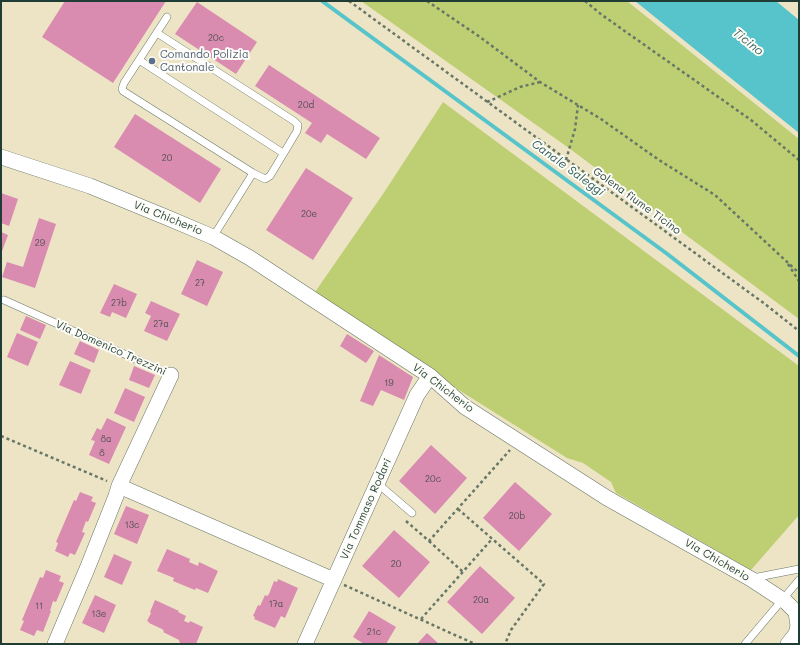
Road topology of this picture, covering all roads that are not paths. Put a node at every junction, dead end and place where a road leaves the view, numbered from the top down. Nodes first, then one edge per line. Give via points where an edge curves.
1 (167, 17) dead end
2 (157, 33) junction
3 (139, 60) junction
4 (283, 153) junction
5 (1, 157) edge
6 (253, 173) junction
7 (213, 237) junction
8 (4, 300) dead end
9 (171, 375) joint
10 (430, 376) junction
11 (377, 484) junction
12 (119, 486) junction
13 (412, 513) dead end
14 (799, 569) edge
15 (750, 579) junction
16 (334, 580) junction
17 (799, 580) edge
18 (782, 600) junction
19 (798, 619) edge
20 (55, 644) edge
21 (305, 644) edge
22 (745, 644) edge
23 (788, 644) edge

1 - 2 lane
2 - 3 lane
2 - 4 lane via 297,123 297,131
3 - 4 lane
3 - 6 lane via 124,83 124,91
4 - 6 lane via 267,178 261,178
5 - 7 street, Via Chicherio via 90,186
6 - 7 lane
7 - 10 street, Via Chicherio via 250,258
8 - 9 lane, Via Domenico Trezzini
9 - 12 street, Via Domenico Trezzini
10 - 11 street, Via Tommaso Rodari via 417,395
10 - 15 street, Via Chicherio via 465,407 607,498
11 - 13 lane
11 - 16 street, Via Tommaso Rodari
12 - 16 street
12 - 20 street, Via Domenico Trezzini
14 - 15 lane
15 - 18 street, Via Chicherio
16 - 21 street, Via Tommaso Rodari
17 - 18 lane
18 - 19 street, Via Chicherio via 791,606
18 - 22 lane
19 - 23 street, Via Chicherio via 796,634

